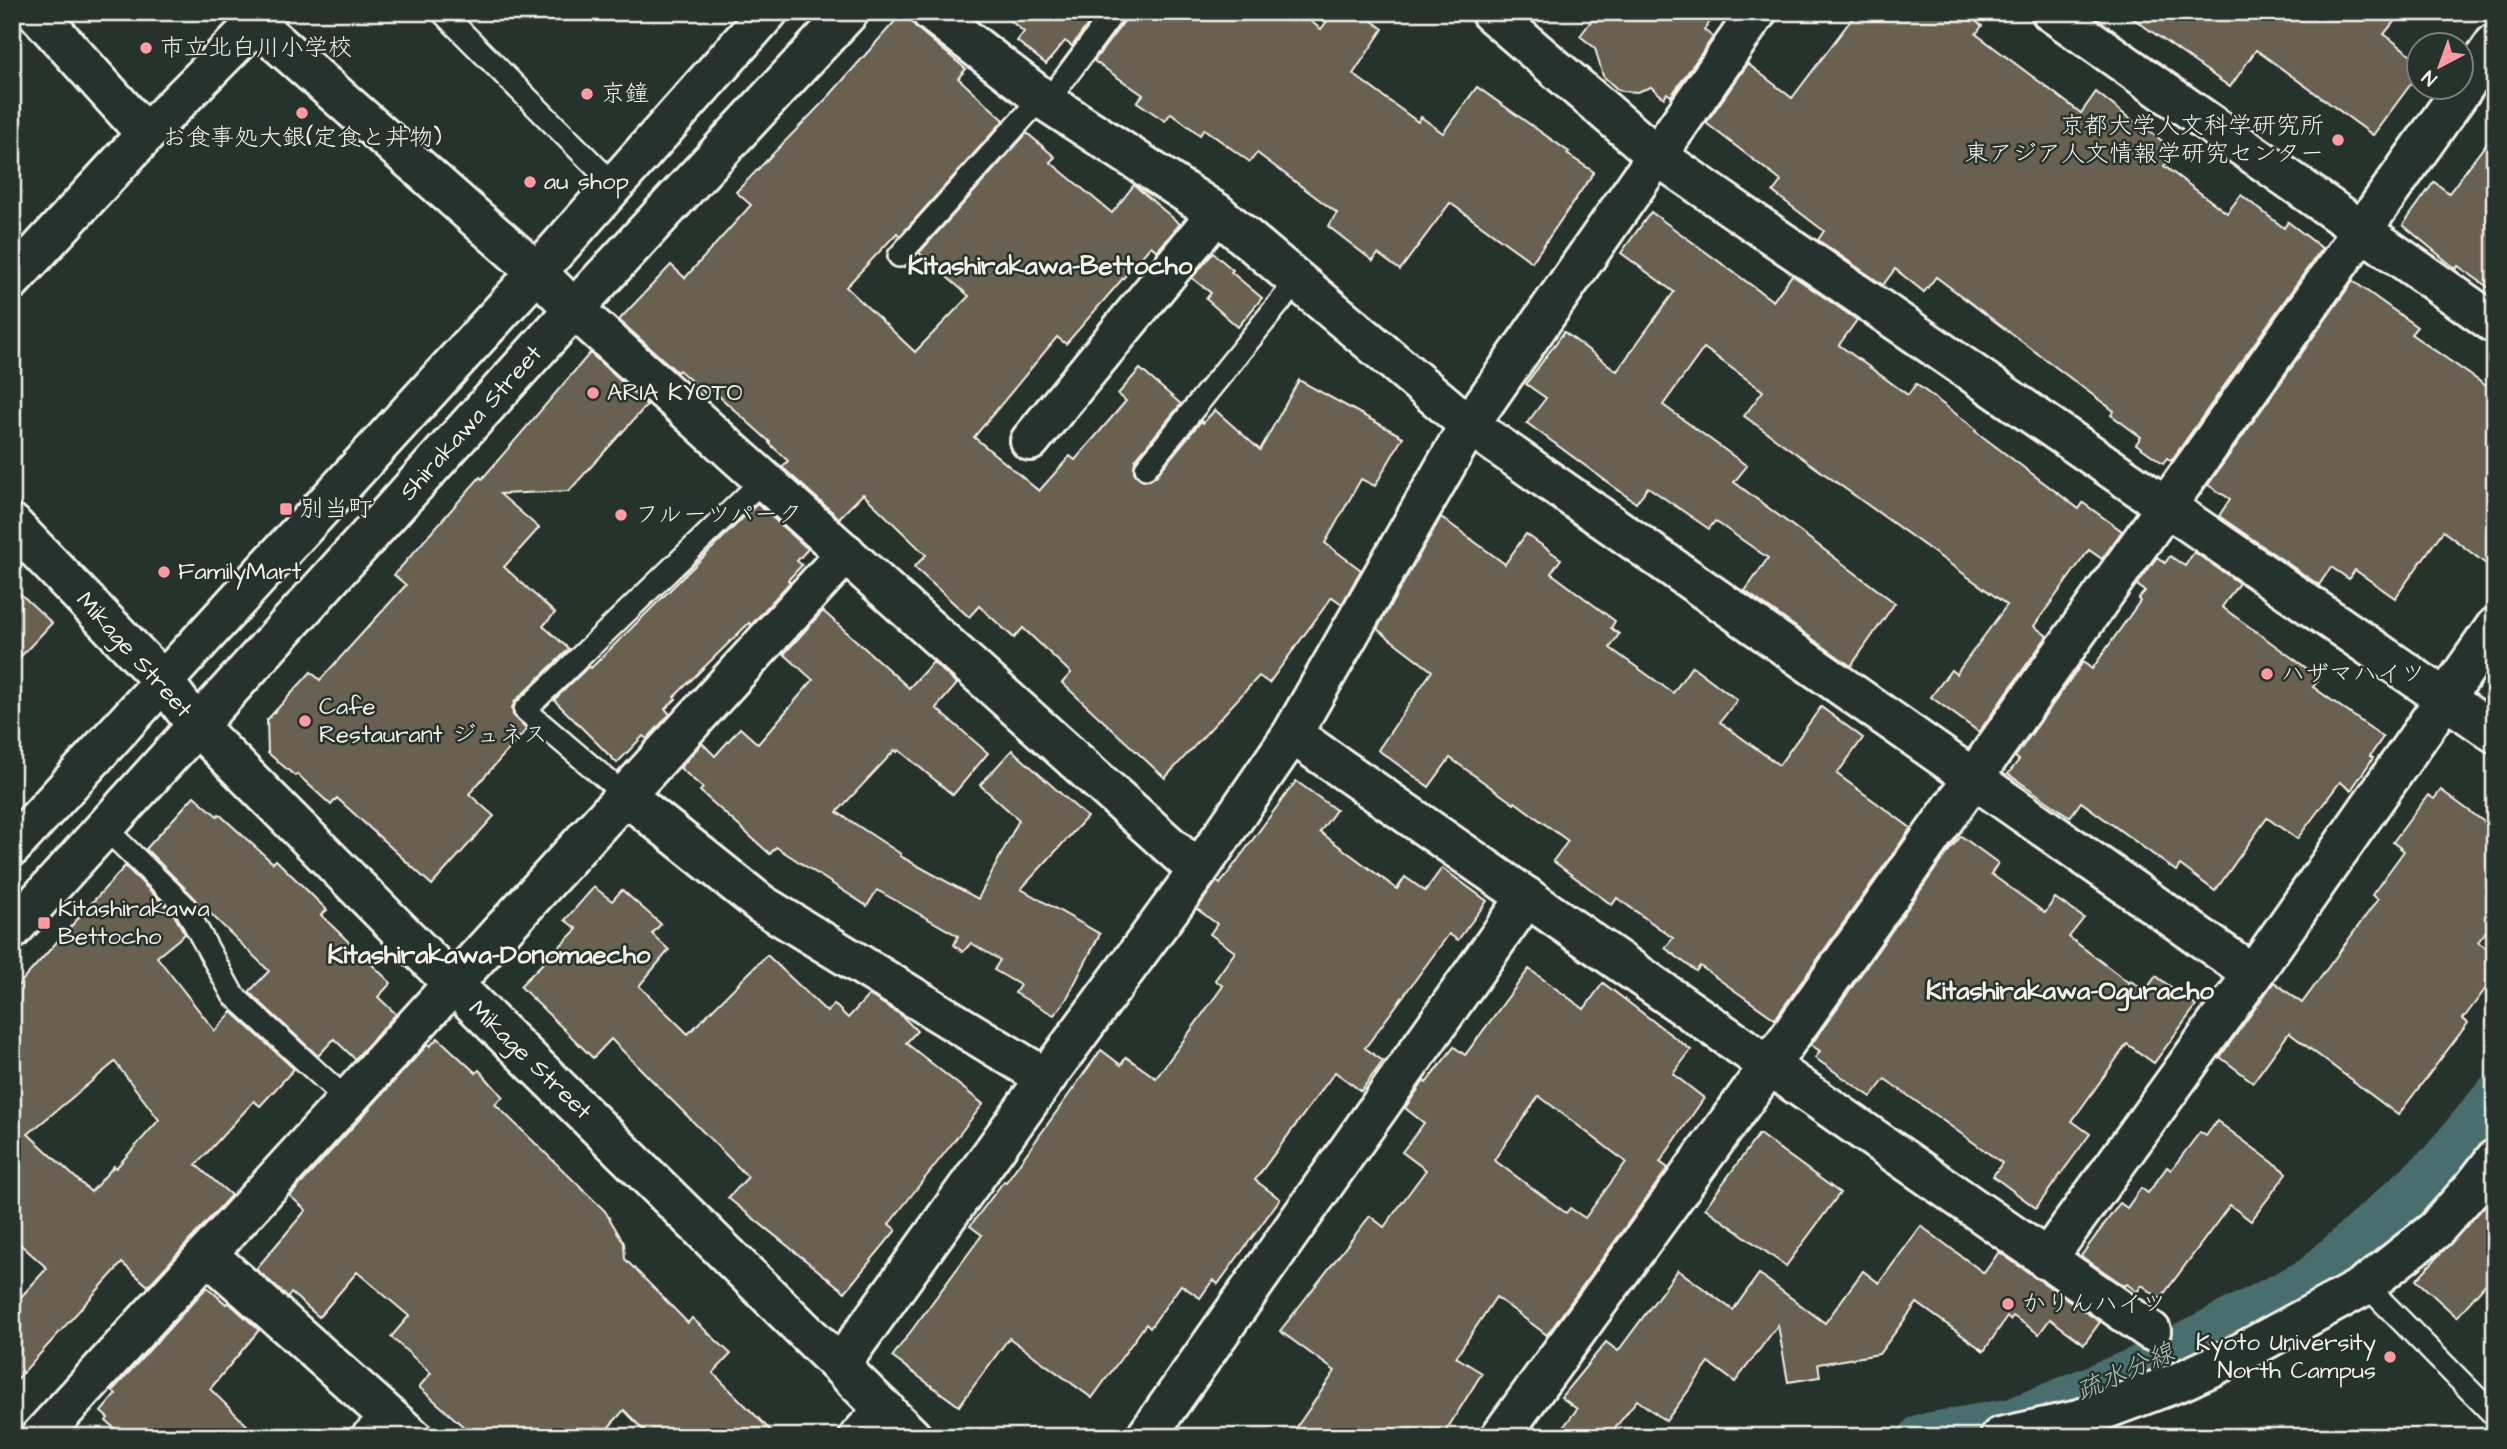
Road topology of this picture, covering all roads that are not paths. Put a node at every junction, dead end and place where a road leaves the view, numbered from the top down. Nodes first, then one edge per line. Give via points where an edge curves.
1 (36, 12) edge
2 (442, 12) edge
3 (768, 12) edge
4 (849, 12) edge
5 (931, 12) edge
6 (1114, 12) edge
7 (1490, 12) edge
8 (1757, 12) edge
9 (2051, 12) edge
10 (262, 18) edge
11 (2495, 43) edge
12 (1044, 100) junction
13 (146, 134) junction
14 (1656, 155) junction
15 (614, 185) junction
16 (1217, 213) junction
17 (2362, 231) junction
18 (898, 256) dead end
19 (537, 272) junction
20 (12, 280) edge
21 (1297, 281) junction
22 (574, 309) junction
23 (2495, 324) edge
24 (1469, 425) junction
25 (1030, 441) dead end
26 (1146, 468) dead end
27 (764, 479) junction
28 (2165, 508) junction
29 (12, 524) edge
30 (846, 553) junction
31 (2495, 627) edge
32 (164, 682) junction
33 (2446, 699) junction
34 (197, 726) junction
35 (2495, 733) edge
36 (1292, 734) junction
37 (1972, 779) junction
38 (625, 795) junction
39 (105, 828) junction
40 (12, 847) edge
41 (1198, 871) junction
42 (1527, 897) junction
43 (12, 930) edge
44 (2253, 974) junction
45 (453, 984) junction
46 (1769, 1066) junction
47 (1046, 1078) junction
48 (347, 1100) junction
49 (2495, 1159) edge
50 (207, 1254) junction
51 (2046, 1260) junction
52 (2366, 1285) junction
53 (2151, 1331) dead end
54 (841, 1364) junction
55 (885, 1409) junction
56 (2495, 1416) edge
57 (385, 1429) edge
58 (40, 1437) edge
59 (859, 1437) edge
60 (912, 1437) edge
61 (1146, 1437) edge
62 (1500, 1437) edge
63 (2000, 1437) edge

1 - 13 street
2 - 15 lane
3 - 15 street
4 - 22 street, Shirakawa Street
5 - 12 street
6 - 12 lane
7 - 14 street
8 - 14 street
9 - 17 street
10 - 13 street
10 - 19 street
11 - 17 street
12 - 16 street
12 - 18 lane
13 - 20 street
14 - 24 street
14 - 28 street
15 - 19 street
16 - 21 street
16 - 25 street
17 - 23 street
17 - 28 street
19 - 22 street
19 - 32 street
21 - 24 street
21 - 26 lane
22 - 27 street
22 - 34 street, Shirakawa Street
24 - 36 street
24 - 37 street
27 - 30 street
27 - 38 lane via 525,710
28 - 33 street
28 - 37 street
29 - 32 street, Mikage Street
30 - 38 street
30 - 41 street
31 - 33 street
32 - 34 street, Mikage Street
32 - 40 street
33 - 35 street
33 - 44 street
34 - 39 street, Shirakawa Street
34 - 45 street, Mikage Street
36 - 41 street
36 - 42 street
37 - 44 street
37 - 46 street
38 - 45 street
38 - 47 street via 761,904
39 - 43 street, Shirakawa Street
39 - 48 lane via 184,905 233,995
41 - 47 street
42 - 46 street
42 - 61 street
44 - 51 street
45 - 48 street
45 - 54 street, Mikage Street
46 - 51 street
46 - 62 street
47 - 54 street
48 - 50 street
49 - 52 street via 2435,1230
50 - 57 street
50 - 58 street
51 - 53 street
52 - 56 lane
52 - 63 street via 2180,1381 2074,1421
54 - 55 street, Mikage Street
55 - 59 street
55 - 60 street, Mikage Street

